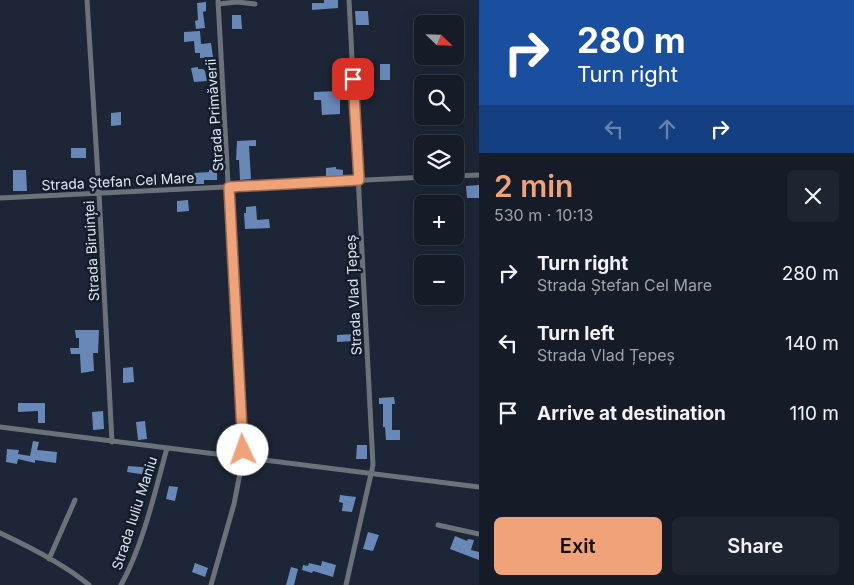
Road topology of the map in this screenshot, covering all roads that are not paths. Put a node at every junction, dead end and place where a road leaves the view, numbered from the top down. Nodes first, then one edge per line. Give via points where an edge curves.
1 (87, 0) edge
2 (349, 0) edge
3 (218, 2) edge
4 (255, 4) dead end
5 (479, 175) edge
6 (464, 176) edge
7 (414, 178) edge
8 (359, 180) junction
9 (229, 187) junction
10 (99, 193) junction
11 (0, 198) edge
12 (0, 426) edge
13 (112, 442) junction
14 (166, 448) junction
15 (243, 458) junction
16 (372, 474) junction
17 (479, 487) edge
18 (75, 500) dead end
19 (438, 525) dead end
20 (0, 533) edge
21 (479, 534) edge
22 (49, 559) junction
23 (89, 585) edge
24 (121, 585) edge
25 (211, 585) edge
26 (346, 585) edge

1 - 10 street, Strada Biruinței
2 - 8 street, Strada Vlad Țepeș
3 - 4 street
3 - 9 street, Strada Primăverii
5 - 6 street
7 - 8 street, Strada Ștefan Cel Mare
8 - 9 street, Strada Ștefan Cel Mare
8 - 16 street, Strada Vlad Țepeș
9 - 10 street, Strada Ștefan Cel Mare
9 - 15 street, Strada Primăverii
10 - 11 street, Strada Ștefan Cel Mare
10 - 13 street, Strada Biruinței
12 - 13 street
13 - 14 street
14 - 15 street
14 - 24 street, Strada Iuliu Maniu via 142,532
15 - 16 street
15 - 25 street, Strada Primăverii via 234,504
16 - 17 street
16 - 26 street, Strada Vlad Țepeș
18 - 22 street
19 - 21 street
20 - 22 street
22 - 23 street

